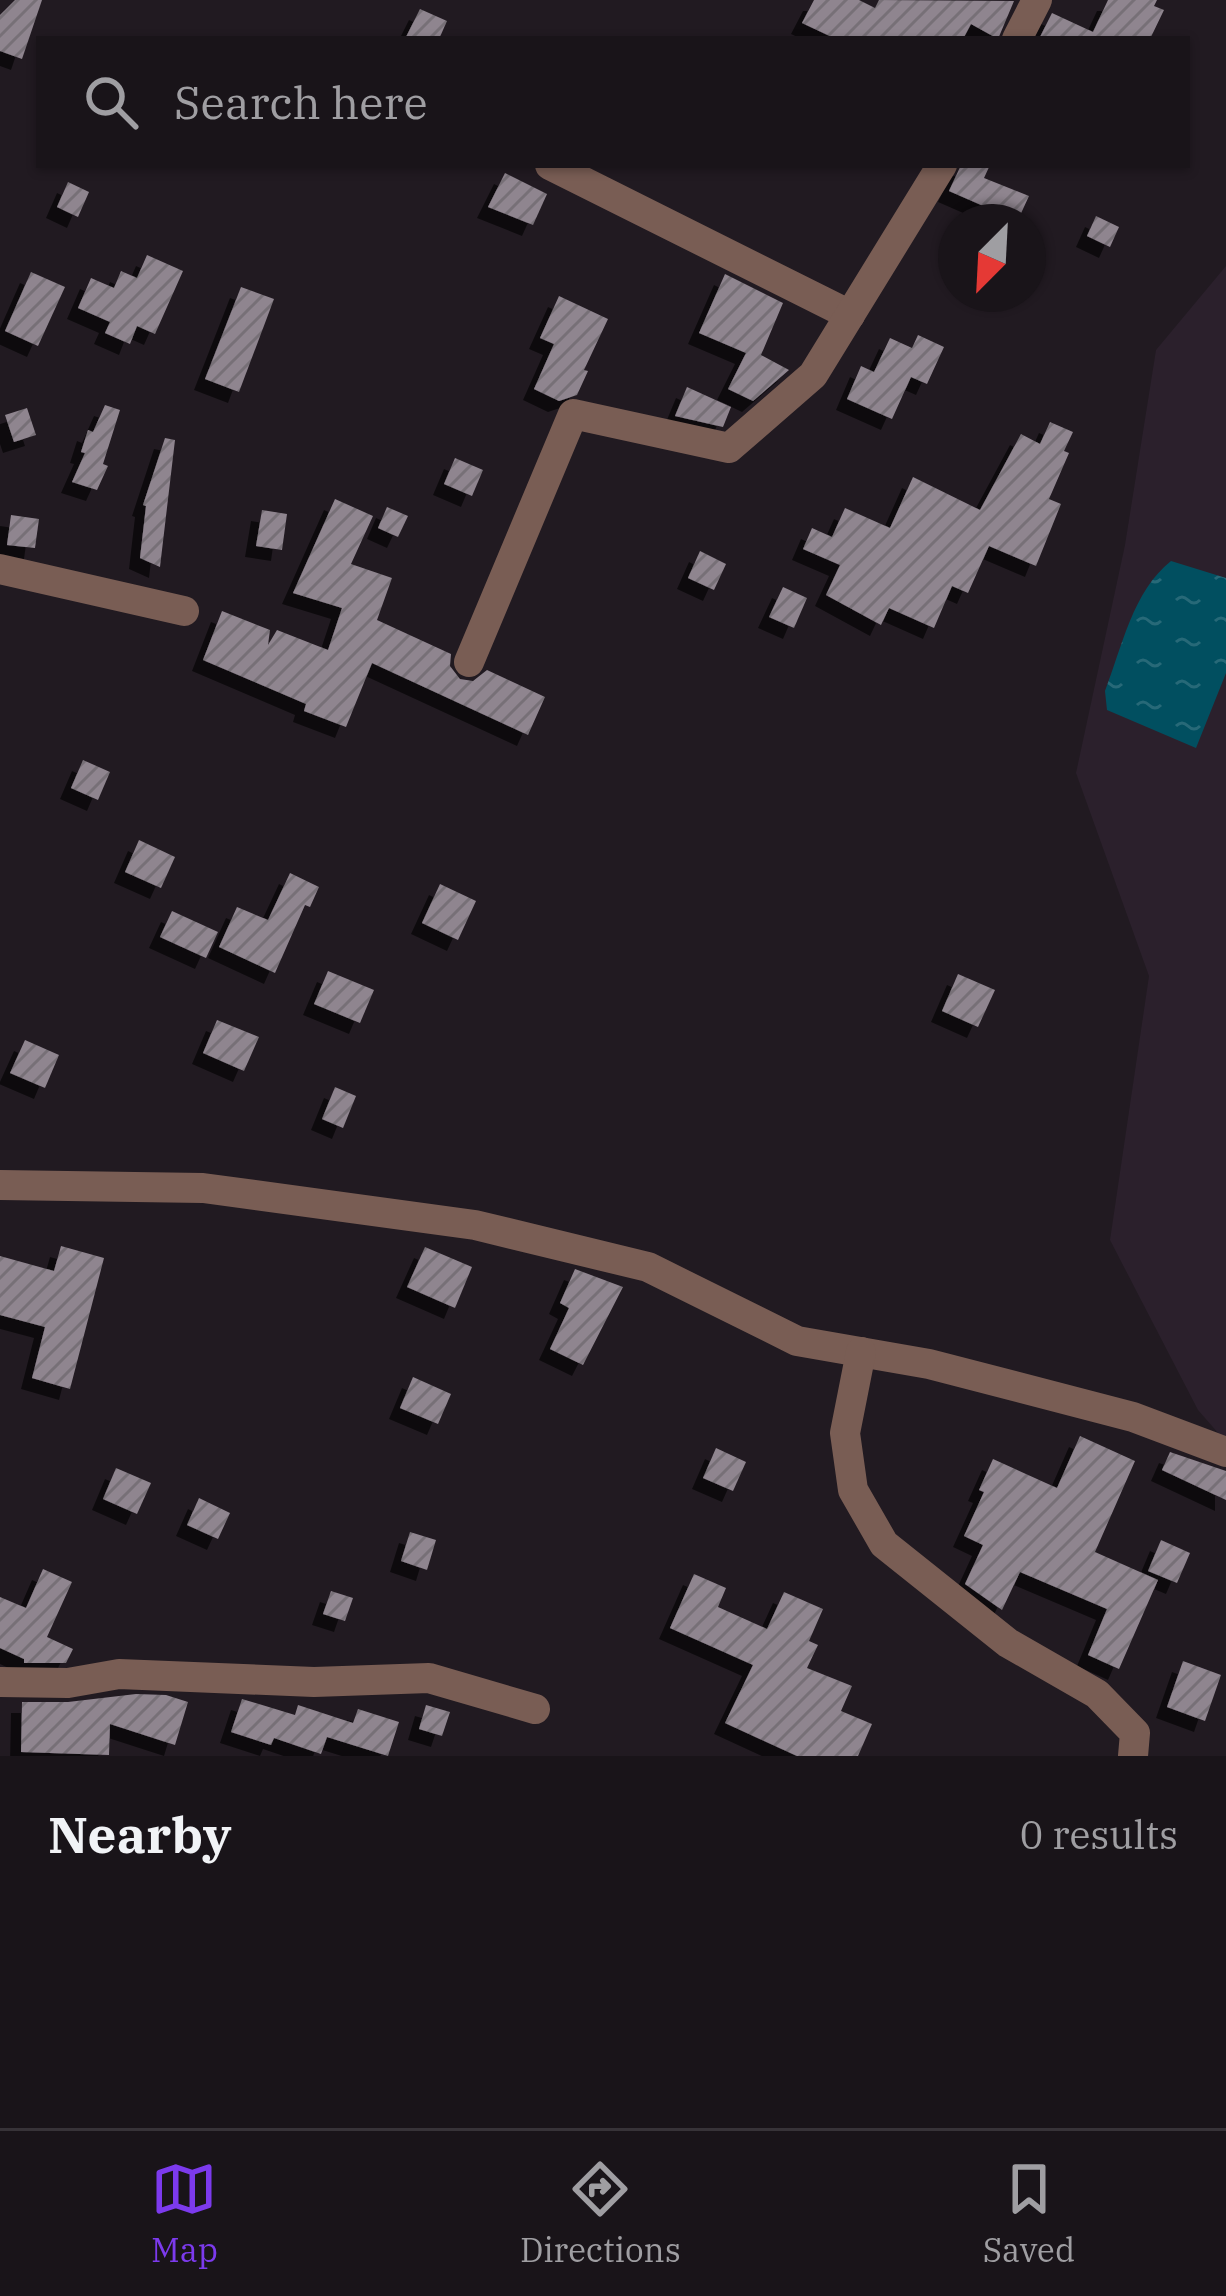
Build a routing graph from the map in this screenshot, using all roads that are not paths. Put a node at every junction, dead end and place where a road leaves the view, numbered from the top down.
1 (1037, 0) edge
2 (1019, 36) edge
3 (556, 168) edge
4 (940, 168) edge
5 (850, 315) junction
6 (0, 569) edge
7 (184, 611) dead end
8 (470, 662) dead end
9 (0, 1185) edge
10 (861, 1352) junction
11 (1226, 1452) edge
12 (0, 1682) edge
13 (536, 1709) dead end
14 (1133, 1756) edge

1 - 2 street
3 - 5 street
4 - 5 street
5 - 8 street
6 - 7 street
9 - 10 street
10 - 11 street
10 - 14 street
12 - 13 street

